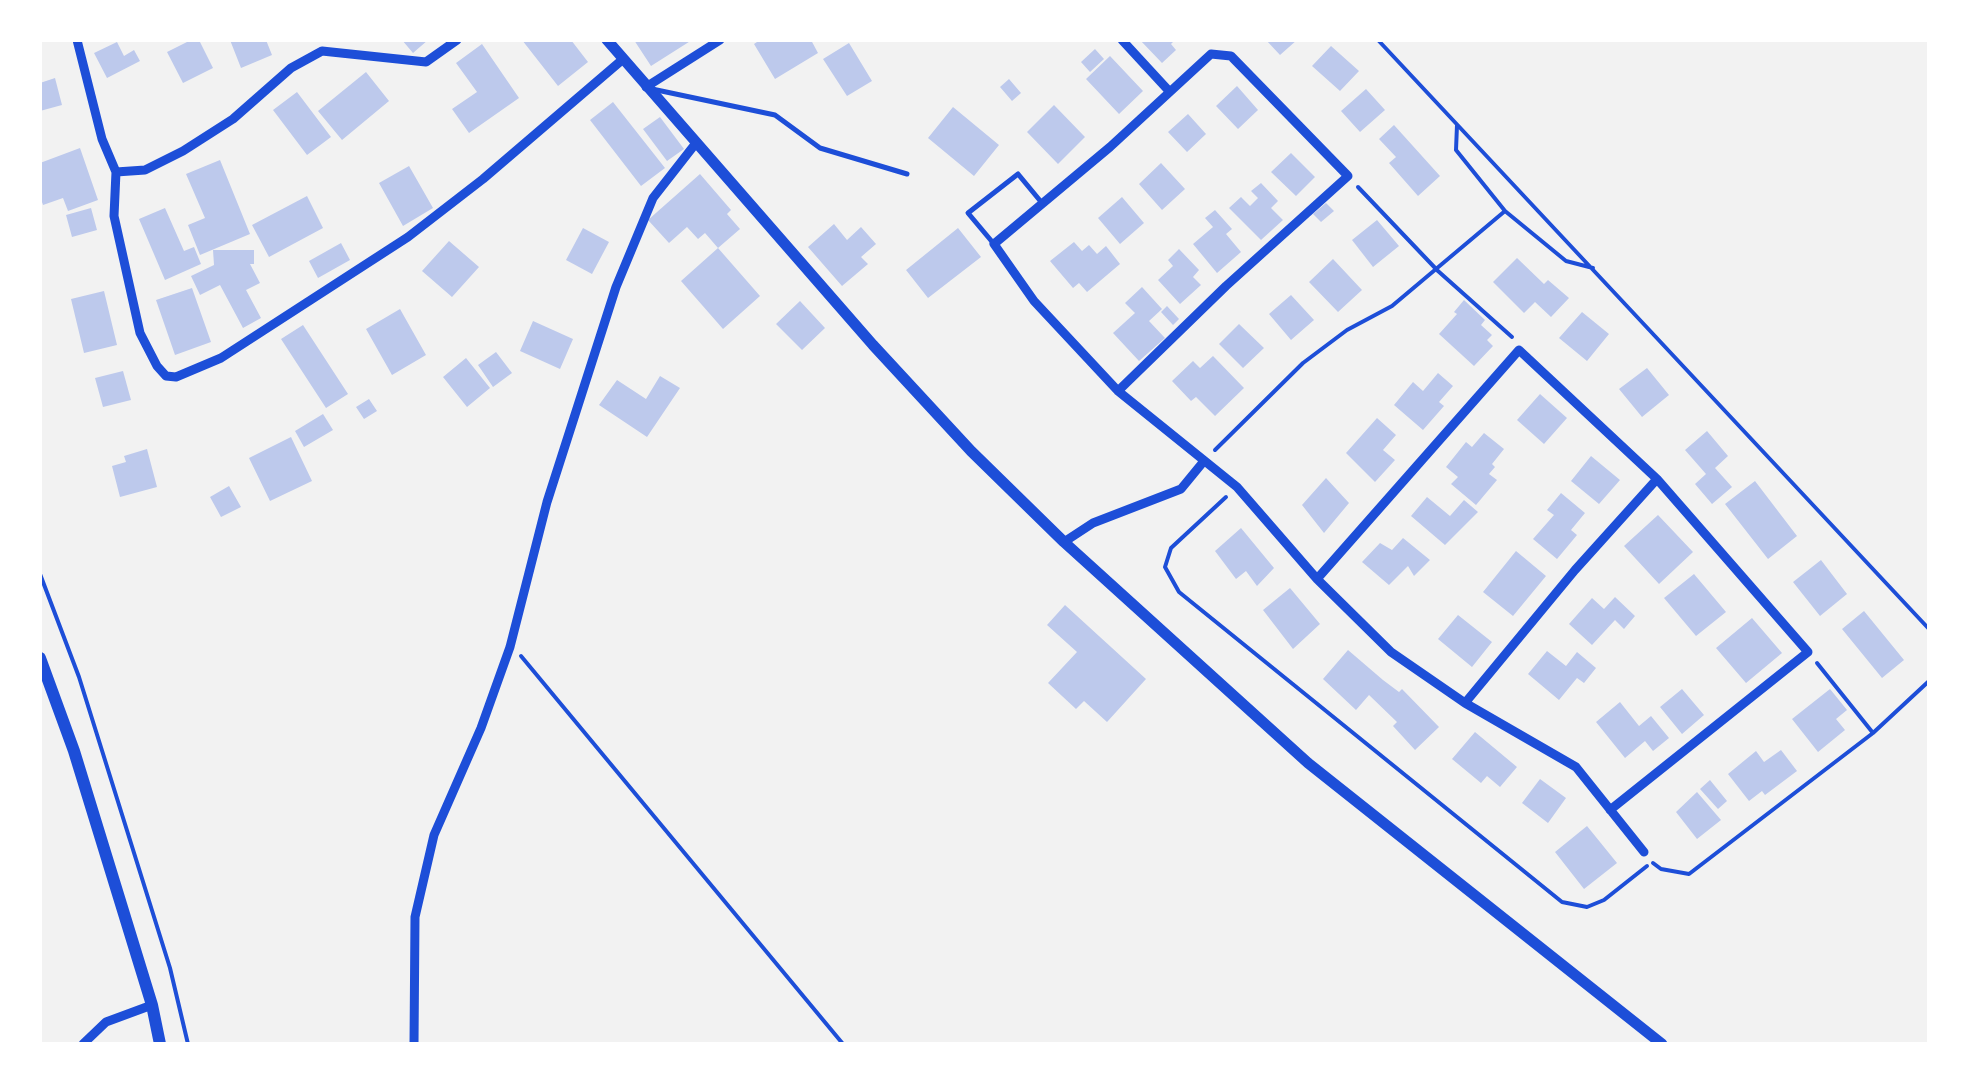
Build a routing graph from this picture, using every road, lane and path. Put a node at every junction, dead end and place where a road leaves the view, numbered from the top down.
1 (77, 40) edge
2 (457, 40) edge
3 (607, 40) edge
4 (720, 40) edge
5 (1122, 40) edge
6 (1378, 40) edge
7 (622, 60) junction
8 (646, 88) junction
9 (1170, 92) junction
10 (1458, 125) junction
11 (696, 143) junction
12 (116, 172) junction
13 (907, 174) dead end
14 (1348, 176) junction
15 (1042, 204) junction
16 (1505, 211) junction
17 (994, 244) junction
18 (1594, 269) junction
19 (1438, 271) junction
20 (1518, 350) junction
21 (1118, 391) junction
22 (1204, 461) junction
23 (1657, 479) junction
24 (1237, 487) junction
25 (1064, 542) junction
26 (40, 574) edge
27 (1316, 579) junction
28 (1929, 630) edge
29 (510, 647) junction
30 (1808, 652) junction
31 (40, 658) edge
32 (1929, 681) edge
33 (1466, 702) junction
34 (1872, 733) junction
35 (1610, 810) junction
36 (1644, 852) joint
37 (1652, 862) junction
38 (152, 1005) junction
39 (84, 1044) edge
40 (160, 1044) edge
41 (188, 1044) edge
42 (414, 1044) edge
43 (843, 1044) edge
44 (1662, 1044) edge

1 - 12 street
2 - 12 street
3 - 7 street
4 - 8 street
5 - 9 street
6 - 10 path
7 - 8 street
7 - 12 street
8 - 11 street
8 - 13 lane
9 - 14 street
9 - 15 street
10 - 16 path
10 - 18 path
11 - 25 street
11 - 29 street
14 - 19 path
14 - 21 street
15 - 17 street
15 - 17 lane
16 - 18 path
16 - 19 path
17 - 21 street
18 - 28 path
19 - 20 path
19 - 22 path
20 - 23 street
20 - 27 street
21 - 22 street
22 - 24 street
22 - 25 street
23 - 30 street
23 - 33 street
24 - 27 street
24 - 37 path
25 - 44 street
26 - 41 path
27 - 33 street
29 - 42 street
29 - 43 path
30 - 34 path
30 - 35 street
31 - 38 main road
32 - 34 path
33 - 35 street
34 - 37 path
35 - 36 street
36 - 37 path
38 - 39 street
38 - 40 main road

